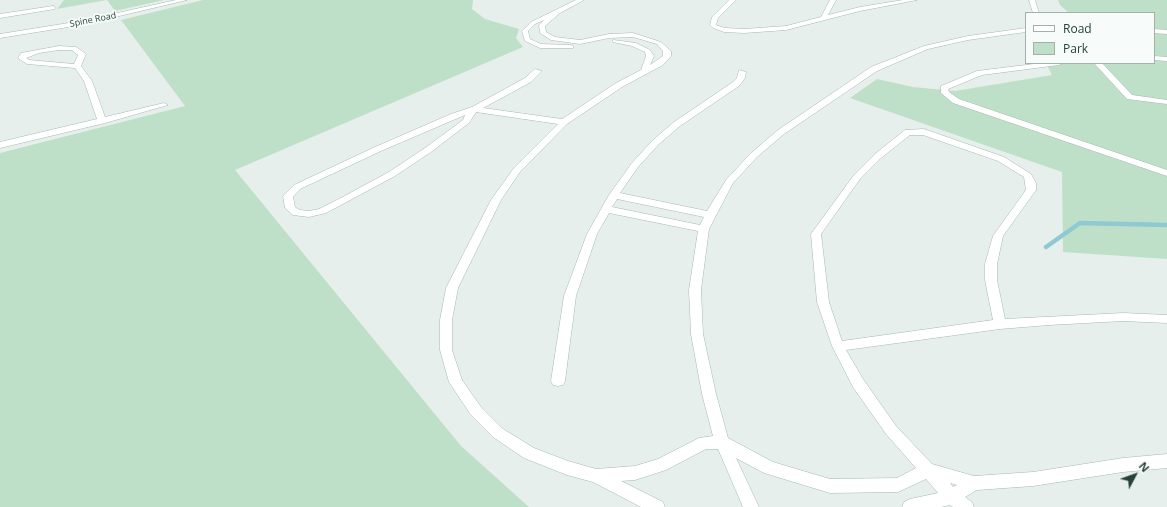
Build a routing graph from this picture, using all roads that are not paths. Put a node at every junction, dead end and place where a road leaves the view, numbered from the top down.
1 (184, 0) edge
2 (581, 0) edge
3 (733, 0) edge
4 (833, 0) edge
5 (914, 0) edge
6 (1032, 0) edge
7 (53, 8) dead end
8 (1036, 12) edge
9 (557, 13) junction
10 (0, 16) edge
11 (822, 19) junction
12 (1025, 30) edge
13 (1155, 32) edge
14 (1167, 32) edge
15 (0, 36) edge
16 (1155, 58) edge
17 (1167, 59) edge
18 (1051, 64) edge
19 (1099, 64) edge
20 (77, 66) junction
21 (645, 70) junction
22 (538, 71) dead end
23 (742, 72) dead end
24 (1167, 102) edge
25 (164, 105) dead end
26 (473, 110) junction
27 (102, 120) junction
28 (564, 122) junction
29 (0, 145) edge
30 (1167, 172) edge
31 (614, 195) junction
32 (607, 209) junction
33 (710, 215) junction
34 (704, 229) junction
35 (1167, 319) edge
36 (1000, 324) junction
37 (838, 346) junction
38 (558, 381) dead end
39 (722, 442) junction
40 (1167, 461) edge
41 (928, 470) junction
42 (596, 476) junction
43 (974, 483) junction
44 (952, 496) junction
45 (657, 507) edge
46 (752, 507) edge
47 (910, 507) edge
48 (966, 507) edge

1 - 15 street, Spine Road
2 - 9 street
3 - 11 street
4 - 11 street
5 - 11 street
6 - 8 street
7 - 10 street
9 - 21 street
9 - 21 street
12 - 33 street
13 - 14 street
16 - 17 street
18 - 30 street
19 - 24 street
20 - 20 street
20 - 27 street
21 - 28 street
22 - 26 street
23 - 31 street
25 - 27 street
26 - 26 street
26 - 28 street
27 - 29 street
28 - 42 street
31 - 32 street
31 - 33 street
32 - 34 street
32 - 38 street
33 - 34 street
34 - 39 street
35 - 36 street
36 - 37 street
36 - 37 street
37 - 41 street
39 - 41 street
39 - 42 street
39 - 46 street
40 - 43 street
41 - 43 street
41 - 44 street
42 - 45 street
43 - 44 street
44 - 47 street
44 - 48 street

